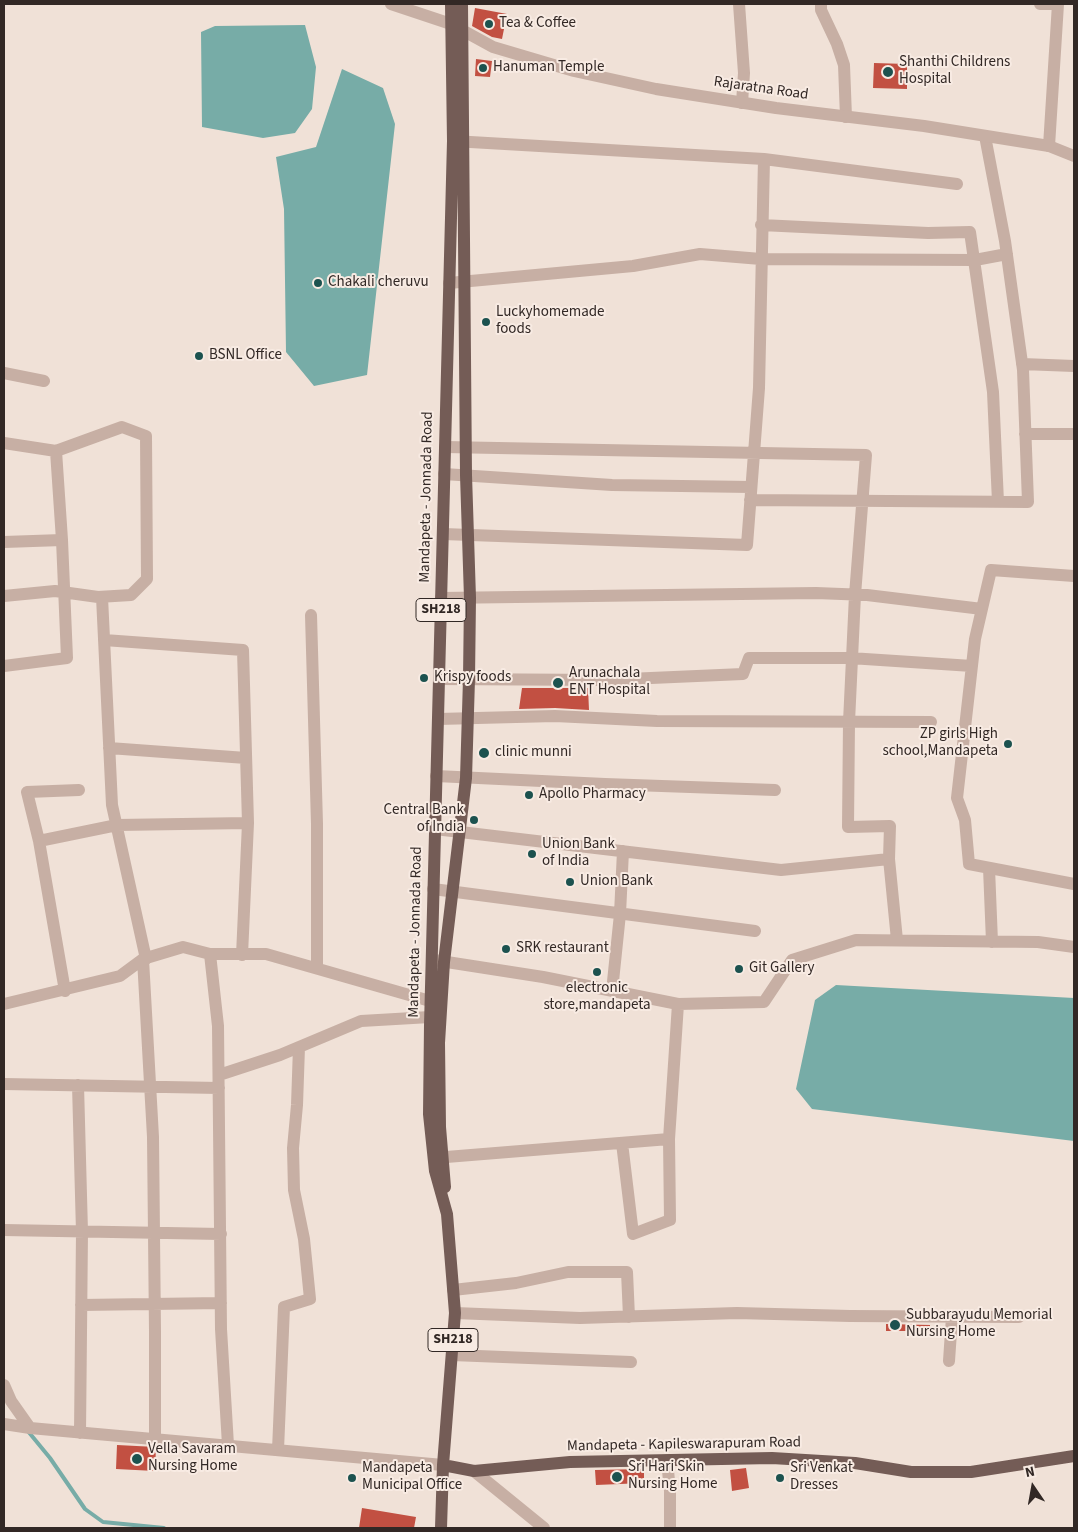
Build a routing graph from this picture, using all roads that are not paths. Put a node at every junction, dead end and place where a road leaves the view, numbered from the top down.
1 (391, 4) edge
2 (451, 4) edge
3 (462, 4) edge
4 (739, 4) edge
5 (820, 4) edge
6 (1040, 4) edge
7 (1058, 4) edge
8 (456, 27) junction
9 (742, 103) junction
10 (846, 117) junction
11 (985, 136) junction
12 (458, 142) junction
13 (1049, 146) junction
14 (1074, 156) edge
15 (764, 159) junction
16 (957, 184) dead end
17 (761, 225) junction
18 (1007, 254) junction
19 (761, 260) junction
20 (975, 260) junction
21 (464, 282) junction
22 (449, 283) junction
23 (1022, 364) junction
24 (1074, 366) edge
25 (4, 374) edge
26 (44, 381) dead end
27 (1025, 434) junction
28 (1074, 434) edge
29 (4, 443) edge
30 (445, 447) junction
31 (466, 447) junction
32 (56, 451) junction
33 (754, 454) junction
34 (444, 474) junction
35 (466, 475) junction
36 (751, 494) junction
37 (863, 502) junction
38 (998, 502) junction
39 (442, 534) junction
40 (468, 535) junction
41 (62, 540) junction
42 (4, 542) edge
43 (1074, 576) edge
44 (63, 592) junction
45 (855, 595) junction
46 (4, 596) edge
47 (102, 597) junction
48 (441, 598) junction
49 (470, 598) junction
50 (982, 609) junction
51 (312, 615) dead end
52 (104, 640) junction
53 (852, 658) junction
54 (4, 666) edge
55 (972, 666) junction
56 (439, 679) junction
57 (469, 679) junction
58 (467, 718) junction
59 (438, 719) junction
60 (849, 722) junction
61 (931, 722) dead end
62 (109, 748) junction
63 (246, 758) junction
64 (436, 776) junction
65 (466, 778) junction
66 (79, 790) dead end
67 (775, 790) dead end
68 (248, 822) junction
69 (117, 825) junction
70 (435, 829) junction
71 (459, 832) junction
72 (39, 841) junction
73 (623, 851) junction
74 (890, 859) junction
75 (989, 868) junction
76 (1074, 884) edge
77 (433, 889) junction
78 (453, 892) junction
79 (620, 914) junction
80 (755, 931) dead end
81 (897, 940) junction
82 (992, 942) junction
83 (1074, 947) edge
84 (210, 954) junction
85 (242, 955) junction
86 (145, 959) junction
87 (438, 961) junction
88 (317, 968) junction
89 (65, 991) junction
90 (612, 991) junction
91 (430, 1001) junction
92 (4, 1004) edge
93 (678, 1004) junction
94 (430, 1017) junction
95 (299, 1047) junction
96 (219, 1081) junction
97 (4, 1084) edge
98 (78, 1085) junction
99 (150, 1086) junction
100 (670, 1139) junction
101 (622, 1142) junction
102 (438, 1158) junction
103 (4, 1230) edge
104 (82, 1232) junction
105 (154, 1234) junction
106 (221, 1234) junction
107 (454, 1290) junction
108 (221, 1303) junction
109 (82, 1305) junction
110 (155, 1305) junction
111 (455, 1313) junction
112 (629, 1317) junction
113 (952, 1317) junction
114 (1020, 1318) dead end
115 (452, 1354) junction
116 (950, 1361) dead end
117 (631, 1362) dead end
118 (4, 1385) edge
119 (8, 1425) edge
120 (29, 1428) junction
121 (80, 1432) junction
122 (155, 1439) junction
123 (228, 1445) junction
124 (278, 1450) junction
125 (1074, 1456) edge
126 (667, 1460) junction
127 (444, 1465) junction
128 (474, 1471) junction
129 (441, 1528) edge
130 (544, 1528) edge
131 (670, 1528) edge

1 - 8 street, Rajaratna Road
2 - 8 main road, Mandapeta - Jonnada Road / SH218
3 - 8 main road, SH218
4 - 9 street
5 - 10 street
6 - 7 street
7 - 13 street
8 - 9 street, Rajaratna Road
8 - 12 main road, Mandapeta - Jonnada Road / SH218
9 - 10 street, Rajaratna Road
10 - 11 street, Rajaratna Road
11 - 13 street, Rajaratna Road
11 - 18 street
12 - 15 street
12 - 21 main road, SH218
12 - 22 main road, Mandapeta - Jonnada Road / SH218
13 - 14 street, Rajaratna Road
15 - 16 street
15 - 17 street
17 - 19 street
17 - 20 street
18 - 20 street
18 - 23 street
19 - 20 street
19 - 21 street
19 - 33 street
20 - 38 street
21 - 22 street
21 - 31 main road, SH218
22 - 30 main road, Mandapeta - Jonnada Road / SH218
23 - 24 street
23 - 27 street
25 - 26 street
27 - 28 street
27 - 38 street
29 - 32 street
30 - 31 street
30 - 34 main road, Mandapeta - Jonnada Road / SH218
31 - 33 street
31 - 35 main road, SH218
32 - 41 street
32 - 47 street
33 - 36 street
33 - 37 street
34 - 35 street
34 - 39 main road, Mandapeta - Jonnada Road / SH218
35 - 36 street
35 - 40 main road, SH218
36 - 37 street
36 - 40 street
37 - 38 street
37 - 45 street
39 - 40 street
39 - 48 main road, Mandapeta - Jonnada Road / SH218
40 - 49 main road, SH218
41 - 42 street
41 - 44 street
43 - 50 street
44 - 46 street
44 - 47 street
44 - 54 street
45 - 49 street
45 - 50 street
45 - 53 street
47 - 52 street
48 - 49 street
48 - 56 main road, Mandapeta - Jonnada Road / SH218
49 - 57 main road, SH218
50 - 55 street
51 - 88 street
52 - 62 street
52 - 63 street
53 - 55 street
53 - 57 street
53 - 60 street
55 - 75 street
56 - 57 street
56 - 59 main road, Mandapeta - Jonnada Road / SH218
57 - 58 main road, SH218
58 - 59 street
58 - 60 street
58 - 65 main road, SH218
59 - 64 main road, Mandapeta - Jonnada Road / SH218
60 - 61 street
60 - 74 street
62 - 63 street
62 - 69 street
63 - 68 street
64 - 65 street
64 - 70 main road, Mandapeta - Jonnada Road / SH218
65 - 67 street
65 - 71 main road, SH218
66 - 72 street
68 - 69 street
68 - 85 street
69 - 72 street
69 - 86 street
70 - 71 street
70 - 77 main road, Mandapeta - Jonnada Road / SH218
71 - 73 street
71 - 78 main road, SH218
72 - 89 street
73 - 74 street
73 - 79 street
74 - 81 street
75 - 76 street
75 - 82 street
77 - 78 street
77 - 87 main road, Mandapeta - Jonnada Road / SH218
78 - 79 street
78 - 87 main road, SH218
79 - 80 street
79 - 90 street
81 - 82 street
81 - 93 street
82 - 83 street
84 - 85 street
84 - 86 street
84 - 96 street
85 - 88 street
86 - 89 street
86 - 99 street
87 - 90 street
87 - 91 main road, Mandapeta - Jonnada Road / SH218
87 - 102 main road, SH218
88 - 91 street
89 - 92 street
90 - 93 street
91 - 94 main road, Mandapeta - Jonnada Road / SH218
93 - 100 street
94 - 95 street
94 - 102 main road, Mandapeta - Jonnada Road / SH218
95 - 96 street
95 - 124 street
96 - 99 street
96 - 106 street
97 - 98 street
98 - 99 street
98 - 104 street
99 - 105 street
100 - 101 street
100 - 101 street
101 - 102 street
102 - 107 main road, Mandapeta - Jonnada Road / SH218
103 - 104 street
104 - 105 street
104 - 109 street
105 - 106 street
105 - 110 street
106 - 108 street
107 - 111 main road, Mandapeta - Jonnada Road / SH218
107 - 112 street
108 - 110 street
108 - 123 street
109 - 110 street
109 - 121 street
110 - 122 street
111 - 112 street
111 - 115 main road, Mandapeta - Jonnada Road / SH218
112 - 113 street
113 - 114 street
113 - 116 street
115 - 117 street
115 - 127 main road, Mandapeta - Jonnada Road / SH218
118 - 120 street
119 - 120 street
120 - 121 street
121 - 122 street
122 - 123 street
123 - 124 street
124 - 127 street
125 - 126 main road, Mandapeta - Kapileswarapuram Road
126 - 128 main road, Mandapeta - Kapileswarapuram Road
126 - 131 street
127 - 128 main road, Mandapeta - Kapileswarapuram Road
127 - 129 main road, Mandapeta - Jonnada Road / SH218
128 - 130 street

